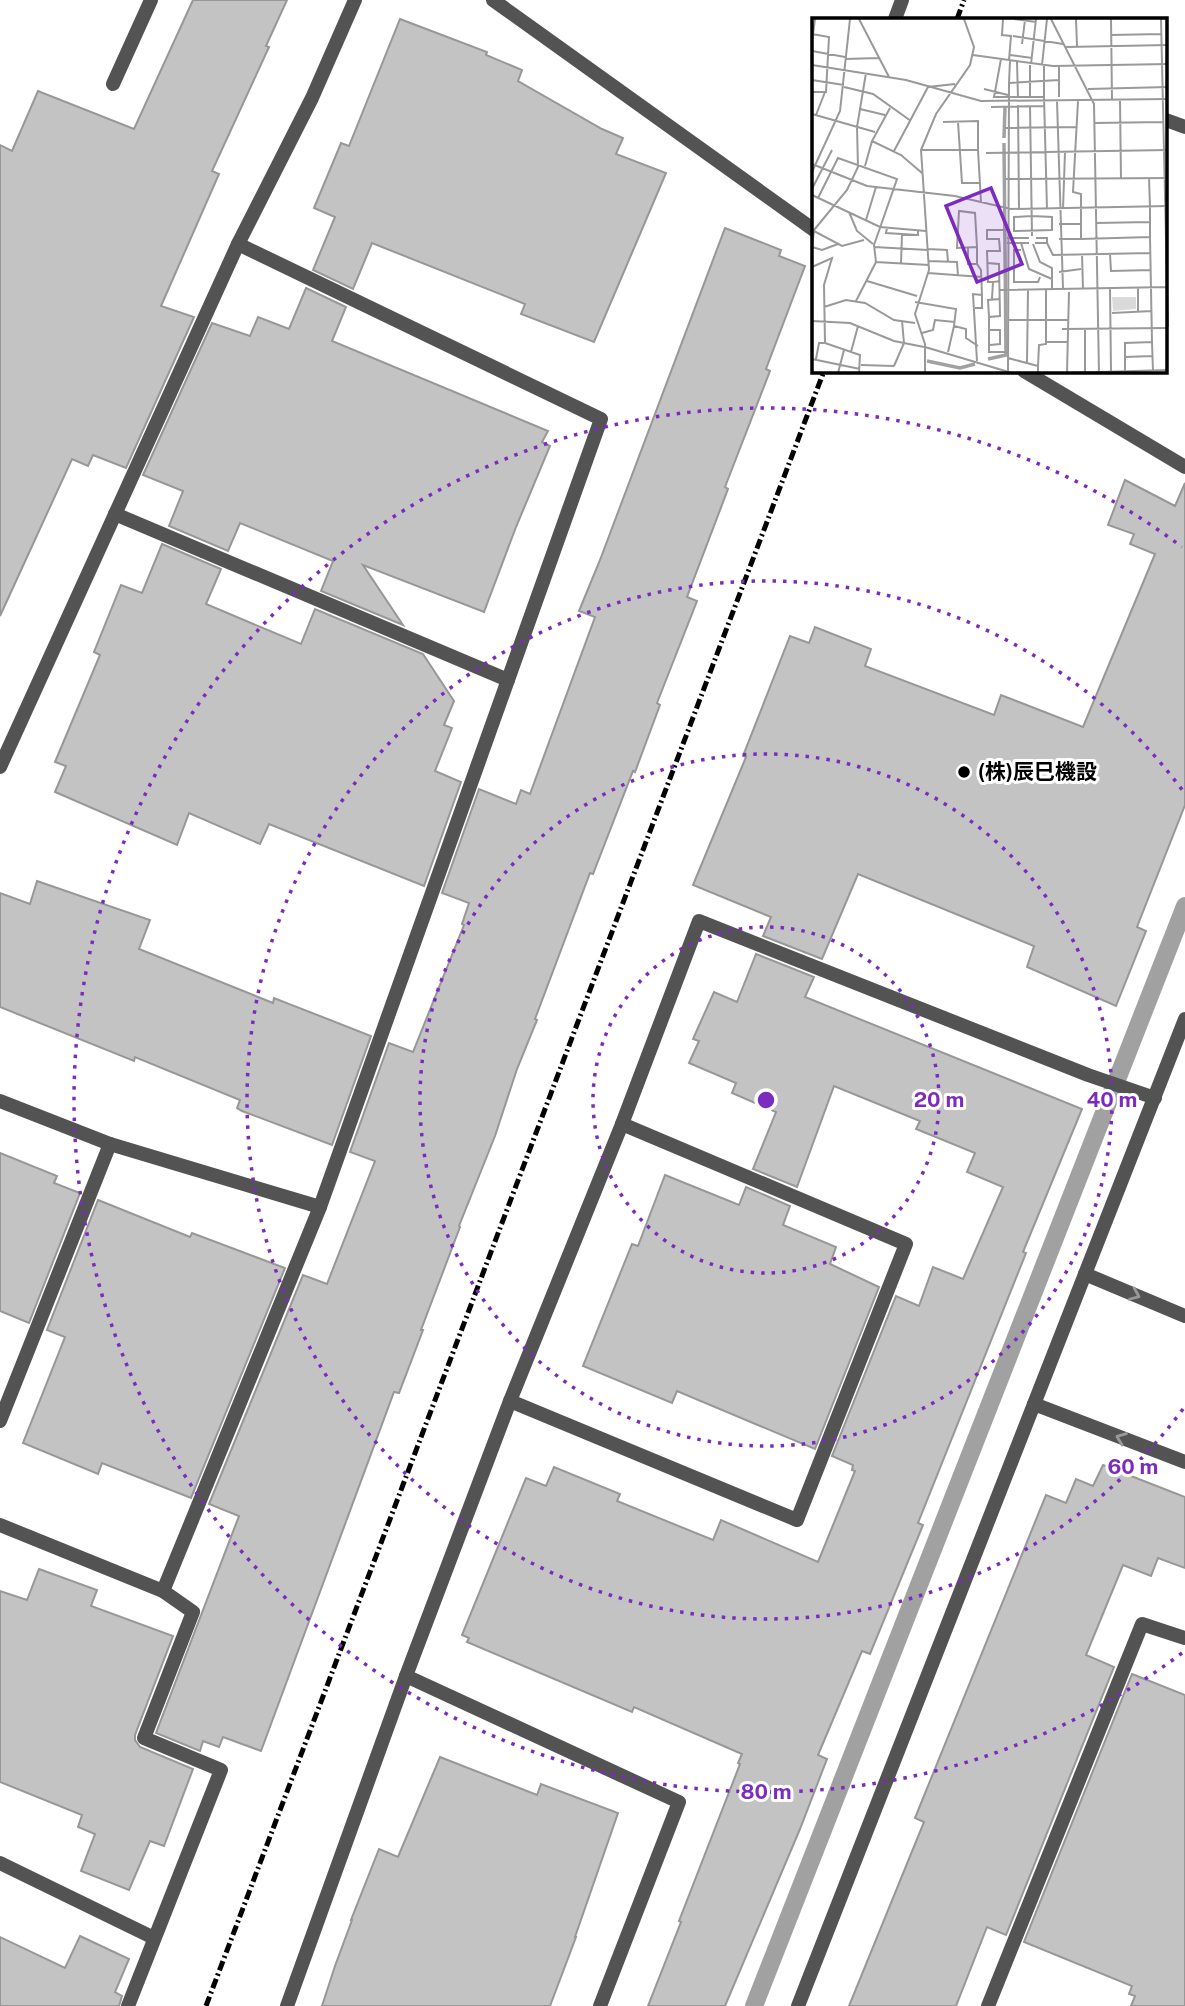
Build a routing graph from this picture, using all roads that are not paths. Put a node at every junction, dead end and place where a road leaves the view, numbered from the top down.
1 (151, 0) edge
2 (355, 0) edge
3 (494, 0) edge
4 (902, 0) edge
5 (895, 18) edge
6 (113, 84) dead end
7 (1168, 121) edge
8 (1185, 127) edge
9 (812, 229) edge
10 (238, 244) junction
11 (1027, 373) edge
12 (1185, 467) edge
13 (115, 514) junction
14 (508, 680) junction
15 (0, 767) edge
16 (1185, 1019) edge
17 (1148, 1096) junction
18 (0, 1101) edge
19 (622, 1124) junction
20 (110, 1144) junction
21 (320, 1207) junction
22 (1085, 1274) junction
23 (1185, 1316) edge
24 (510, 1401) junction
25 (1034, 1405) junction
26 (0, 1421) edge
27 (1185, 1462) edge
28 (0, 1525) edge
29 (163, 1591) junction
30 (1185, 1638) edge
31 (406, 1676) junction
32 (0, 1863) edge
33 (154, 1938) junction
34 (128, 2006) edge
35 (287, 2006) edge
36 (600, 2006) edge
37 (798, 2006) edge
38 (988, 2006) edge

1 - 6 street
2 - 10 street
3 - 9 street
4 - 5 street
7 - 8 street
10 - 13 street
10 - 14 street
11 - 12 street
13 - 14 street
13 - 15 street
14 - 21 street
16 - 17 street
17 - 19 street
17 - 22 street
18 - 20 street
19 - 24 street
19 - 24 street
20 - 21 street
20 - 26 street
21 - 29 street
22 -> 23 street
22 - 25 street
24 - 31 street
27 -> 25 street
25 - 37 street
28 - 29 street
29 - 33 street
30 - 38 street
31 - 35 street
31 - 36 street
32 - 33 street
33 - 34 street

